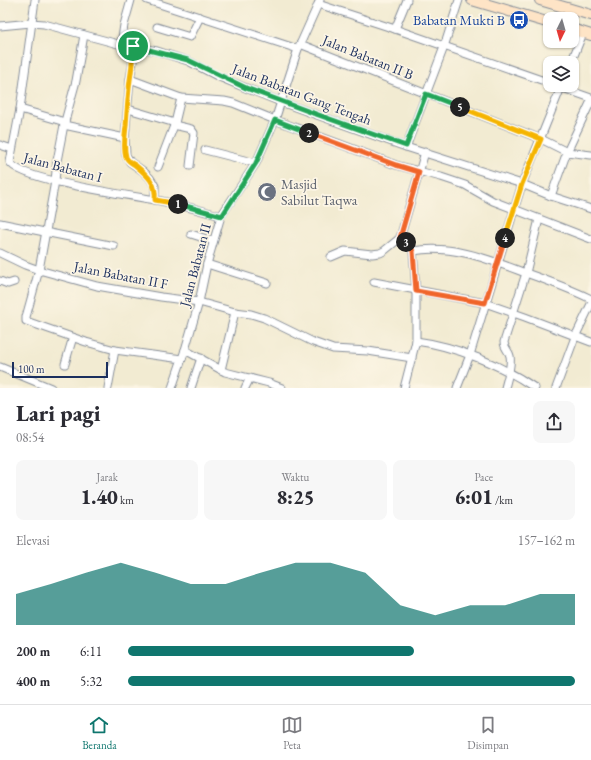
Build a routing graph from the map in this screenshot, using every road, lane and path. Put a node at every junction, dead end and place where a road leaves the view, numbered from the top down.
1 (35, 0) edge
2 (131, 0) edge
3 (147, 0) edge
4 (406, 0) edge
5 (459, 0) edge
6 (475, 0) edge
7 (540, 0) edge
8 (319, 2) edge
9 (487, 2) edge
10 (591, 15) edge
11 (200, 17) junction
12 (543, 21) edge
13 (31, 23) junction
14 (0, 26) edge
15 (157, 26) dead end
16 (395, 29) junction
17 (587, 34) edge
18 (84, 35) junction
19 (121, 44) junction
20 (134, 46) junction
21 (299, 46) junction
22 (444, 47) junction
23 (575, 56) edge
24 (133, 81) junction
25 (543, 82) edge
26 (557, 92) edge
27 (574, 92) edge
28 (426, 94) junction
29 (182, 98) junction
30 (591, 99) edge
31 (281, 102) junction
32 (20, 109) junction
33 (130, 110) junction
34 (275, 120) junction
35 (65, 123) junction
36 (175, 124) junction
37 (125, 138) junction
38 (541, 139) junction
39 (0, 145) edge
40 (406, 146) junction
41 (12, 149) junction
42 (205, 150) dead end
43 (425, 152) junction
44 (567, 152) junction
45 (591, 155) edge
46 (256, 163) junction
47 (190, 166) dead end
48 (158, 167) dead end
49 (419, 172) junction
50 (55, 181) junction
51 (522, 184) junction
52 (551, 196) junction
53 (158, 200) junction
54 (591, 208) edge
55 (514, 209) junction
56 (222, 216) junction
57 (539, 219) junction
58 (0, 223) edge
59 (46, 232) junction
60 (191, 234) dead end
61 (400, 238) junction
62 (591, 239) edge
63 (213, 242) junction
64 (114, 246) dead end
65 (413, 251) junction
66 (0, 253) edge
67 (331, 257) dead end
68 (498, 263) junction
69 (206, 264) junction
70 (39, 270) junction
71 (526, 273) junction
72 (0, 281) edge
73 (14, 282) dead end
74 (374, 282) dead end
75 (268, 283) dead end
76 (416, 291) junction
77 (591, 299) edge
78 (199, 302) junction
79 (485, 303) junction
80 (591, 304) edge
81 (235, 312) junction
82 (514, 313) junction
83 (576, 337) junction
84 (73, 338) junction
85 (416, 340) junction
86 (591, 342) edge
87 (117, 350) junction
88 (185, 350) junction
89 (470, 355) junction
90 (202, 358) junction
91 (412, 358) junction
92 (182, 359) junction
93 (65, 364) dead end
94 (0, 367) edge
95 (221, 370) junction
96 (509, 372) junction
97 (250, 378) junction
98 (51, 388) edge
99 (108, 388) edge
100 (172, 388) edge
101 (192, 388) edge
102 (245, 388) edge
103 (282, 388) edge
104 (404, 388) edge
105 (457, 388) edge
106 (505, 388) edge
107 (535, 388) edge
108 (556, 388) edge

1 - 13 street, Jalan Babatan I
2 - 19 street
3 - 11 street, Jalan Babatan II B
4 - 16 street
5 - 22 street
6 - 9 main road
7 - 10 main road
8 - 16 street
8 - 21 street, Jalan Babatan II
9 - 12 main road
11 - 15 street
11 - 21 street, Jalan Babatan II B
13 - 14 street, Jalan Babatan Gang Tengah
13 - 18 street, Jalan Babatan Gang Tengah
13 - 32 street, Jalan Babatan I
16 - 22 street
17 - 23 street
18 - 19 street, Jalan Babatan Gang Tengah
18 - 35 street
19 - 20 street, Jalan Babatan Gang Tengah
20 - 24 street
20 - 31 street, Jalan Babatan Gang Tengah
21 - 28 street, Jalan Babatan II B
21 - 31 street, Jalan Babatan II
22 - 25 street
22 - 28 street
24 - 29 street
24 - 33 street
26 - 38 street
27 - 30 street
28 - 38 street, Jalan Babatan II B
28 - 40 street
29 - 34 street
29 - 36 street
30 - 44 street
31 - 34 street, Jalan Babatan II
31 - 40 street, Jalan Babatan Gang Tengah
32 - 35 street
32 - 41 street, Jalan Babatan I
33 - 36 street
33 - 37 street
34 - 46 street, Jalan Babatan II
34 - 49 street
35 - 37 street
35 - 50 street
36 - 47 street
36 - 48 street
37 - 53 street
38 - 44 street, Jalan Babatan II B
38 - 51 street
39 - 41 street
40 - 43 street, Jalan Babatan Gang Tengah
41 - 50 street, Jalan Babatan I
42 - 46 street
43 - 49 street
43 - 51 street, Jalan Babatan Gang Tengah
44 - 45 street, Jalan Babatan II B
44 - 52 street
46 - 56 street, Jalan Babatan II
49 - 55 street
49 - 61 street
50 - 53 street, Jalan Babatan I
50 - 59 street
51 - 52 street, Jalan Babatan Gang Tengah
51 - 55 street
52 - 54 street, Jalan Babatan Gang Tengah
53 - 56 street, Jalan Babatan I
55 - 57 street
55 - 68 street
56 - 63 street, Jalan Babatan II
57 - 62 street
57 - 71 street
58 - 59 street
59 - 64 street
59 - 70 street
60 - 63 street
61 - 65 street
61 - 67 street
63 - 69 street, Jalan Babatan II
65 - 68 street
65 - 76 street
66 - 70 street, Jalan Babatan II F
68 - 71 street
68 - 79 street
69 - 75 street
69 - 78 street, Jalan Babatan II
70 - 78 street, Jalan Babatan II F
70 - 84 street
71 - 77 street
71 - 82 street
72 - 73 street
74 - 76 street
76 - 79 street
76 - 85 street
78 - 81 street, Jalan Babatan II F
78 - 88 street, Jalan Babatan II
79 - 82 street
79 - 89 street
80 - 83 street
81 - 91 street, Jalan Babatan II F
81 - 95 street
82 - 83 street
82 - 96 street
83 - 86 street
83 - 108 street
84 - 87 street
84 - 93 street
85 - 89 street
85 - 91 street
87 - 92 street
87 - 99 street
88 - 90 street
88 - 92 street, Jalan Babatan II
89 - 96 street
89 - 105 street
90 - 95 street
90 - 101 street
91 - 104 street
92 - 100 street, Jalan Babatan II
94 - 98 street
95 - 97 street
96 - 106 street
96 - 107 street
97 - 102 street
97 - 103 street

